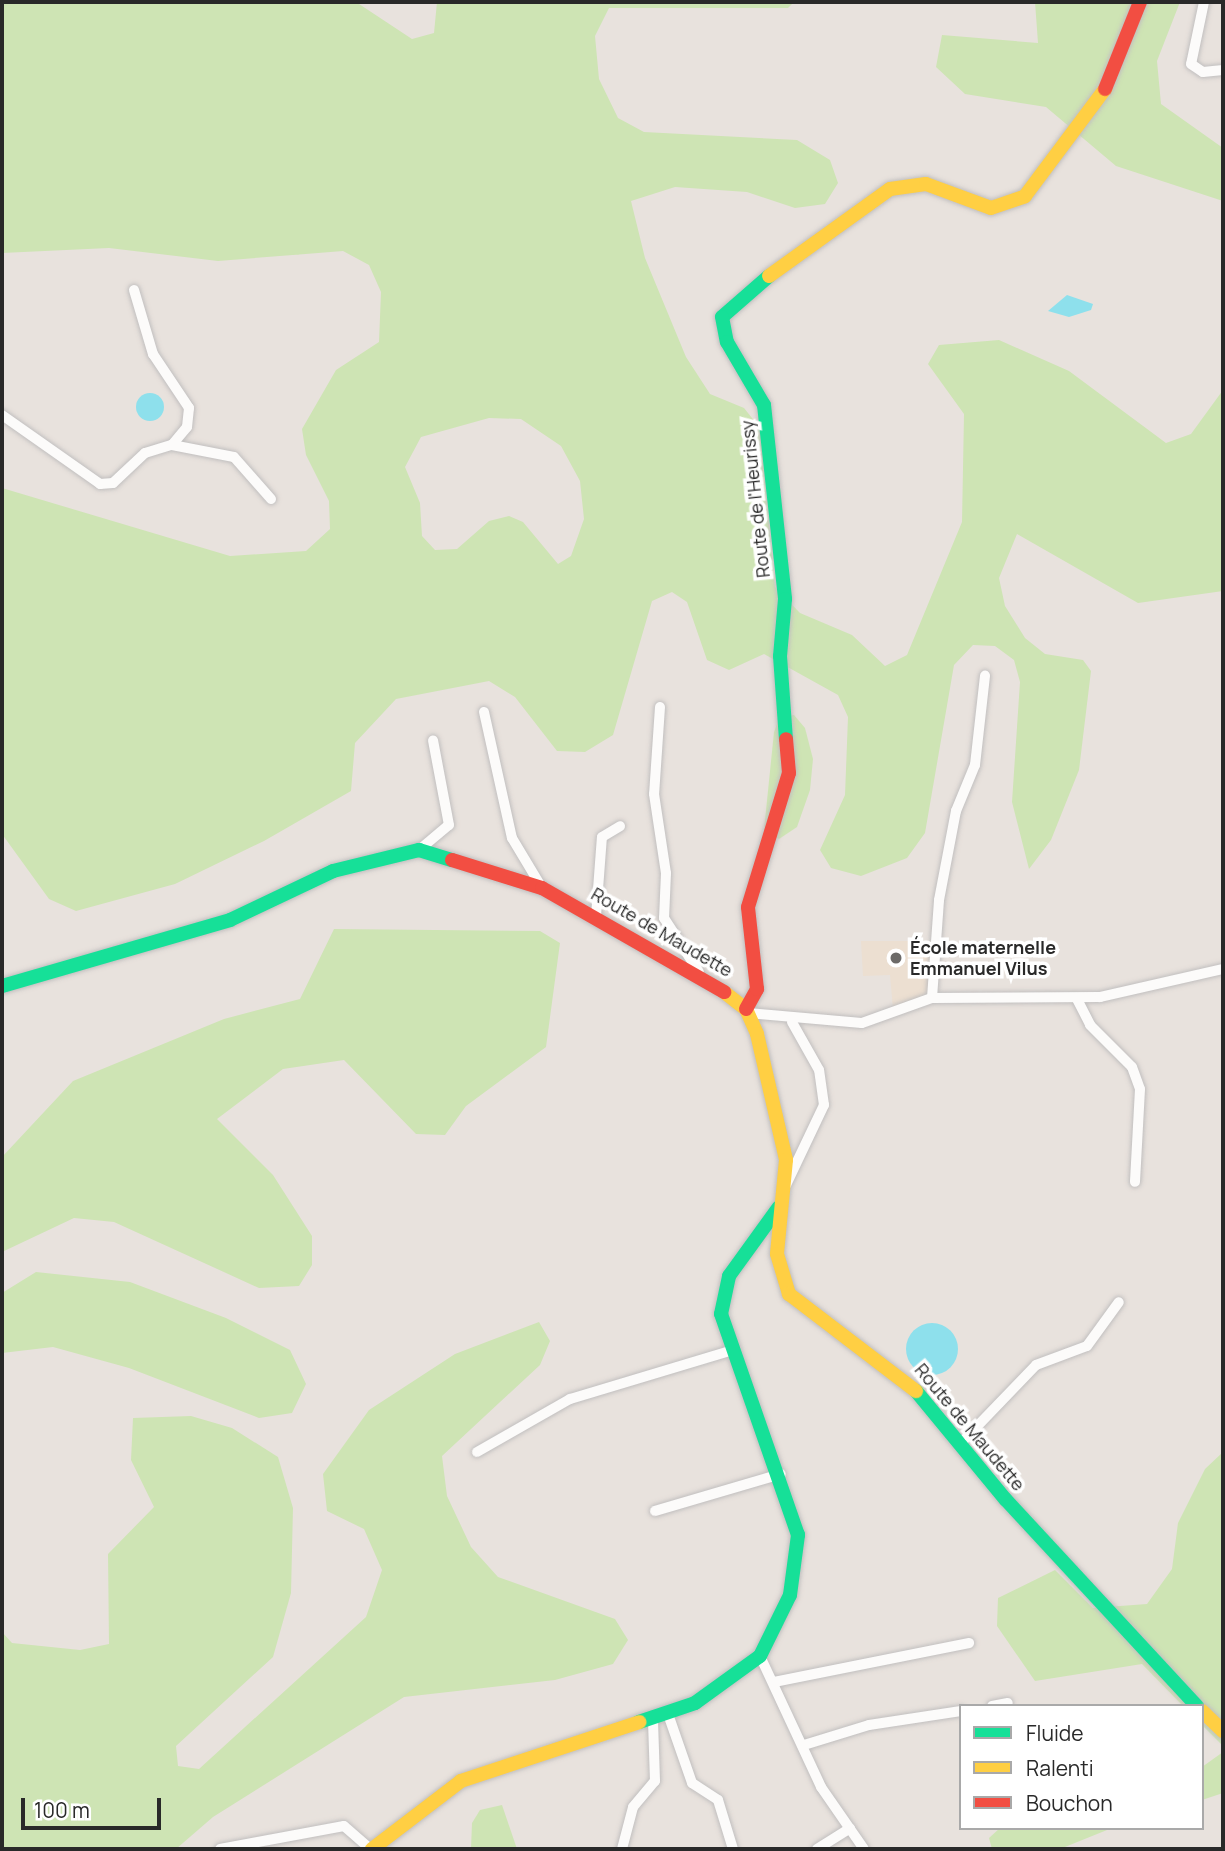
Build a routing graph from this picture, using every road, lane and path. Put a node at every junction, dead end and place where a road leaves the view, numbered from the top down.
1 (1140, 2) edge
2 (1204, 2) edge
3 (1223, 70) edge
4 (134, 290) dead end
5 (2, 415) edge
6 (172, 445) junction
7 (271, 499) dead end
8 (985, 676) dead end
9 (660, 708) dead end
10 (484, 712) dead end
11 (433, 740) dead end
12 (620, 826) dead end
13 (419, 850) junction
14 (542, 888) junction
15 (596, 916) junction
16 (1223, 969) edge
17 (703, 977) junction
18 (2, 986) edge
19 (932, 998) junction
20 (1077, 999) junction
21 (747, 1011) junction
22 (793, 1022) junction
23 (1135, 1182) dead end
24 (785, 1187) junction
25 (779, 1208) junction
26 (1119, 1302) dead end
27 (730, 1351) junction
28 (962, 1443) junction
29 (477, 1452) dead end
30 (780, 1474) junction
31 (655, 1511) dead end
32 (969, 1643) dead end
33 (760, 1656) junction
34 (774, 1682) junction
35 (1008, 1703) dead end
36 (1003, 1704) edge
37 (1195, 1704) edge
38 (959, 1711) edge
39 (1204, 1713) edge
40 (668, 1714) junction
41 (653, 1720) junction
42 (1223, 1731) edge
43 (804, 1745) junction
44 (850, 1828) junction
45 (220, 1849) edge
46 (371, 1849) edge
47 (622, 1849) edge
48 (733, 1849) edge
49 (817, 1849) edge
50 (864, 1849) edge

1 - 21 street, Route de l'Heurissy
2 - 3 street
4 - 6 street
5 - 6 street
6 - 7 street
8 - 19 street
9 - 17 street
10 - 14 street
11 - 13 street
12 - 15 street
13 - 14 street, Route de Maudette
13 - 18 street
14 - 15 street, Route de Maudette
15 - 17 street, Route de Maudette
16 - 20 street
17 - 21 street, Route de Maudette
19 - 20 street
19 - 22 street
20 - 23 street
21 - 22 street
21 - 24 street, Route de Maudette
22 - 24 street
24 - 25 street, Route de Maudette
25 - 27 street
25 - 28 street, Route de Maudette
26 - 28 street
27 - 29 street
27 - 30 street
28 - 37 street, Route de Maudette
30 - 31 street
30 - 33 street
32 - 34 street
33 - 34 street
33 - 40 street
34 - 43 street
35 - 36 street
38 - 43 street
39 - 42 street
40 - 41 street
40 - 48 street
41 - 46 street
41 - 47 street
43 - 44 street
44 - 49 street
44 - 50 street
45 - 46 street

